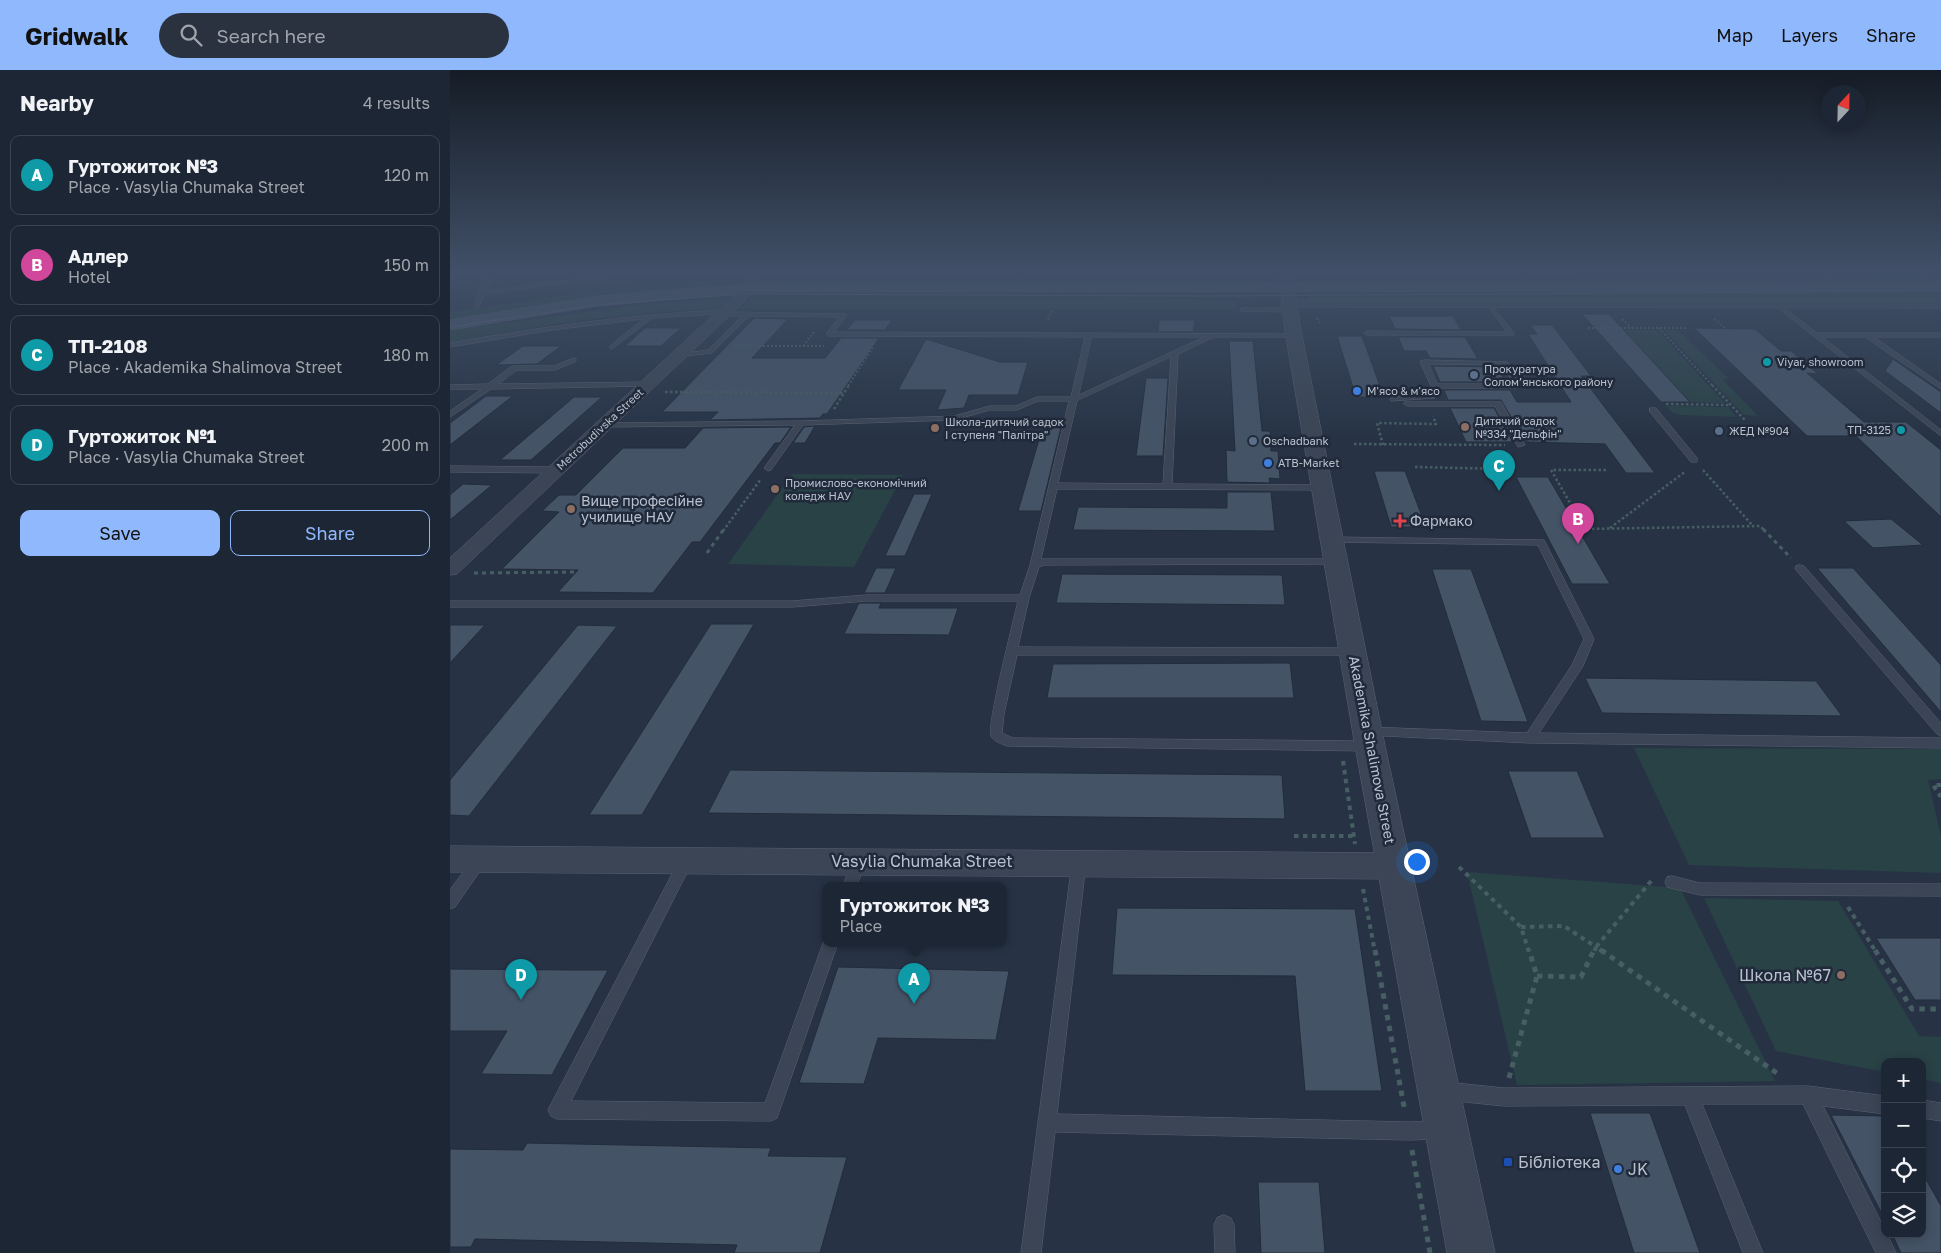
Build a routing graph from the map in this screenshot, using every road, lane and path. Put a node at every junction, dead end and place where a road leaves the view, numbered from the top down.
1 (551, 327) edge
2 (638, 327) edge
3 (709, 327) edge
4 (735, 327) edge
5 (834, 327) edge
6 (1238, 327) edge
7 (1301, 327) edge
8 (1507, 327) edge
9 (1806, 327) edge
10 (1588, 328) dead end
11 (1659, 328) junction
12 (1686, 328) dead end
13 (1367, 332) dead end
14 (1089, 334) junction
15 (1213, 335) junction
16 (1816, 335) junction
17 (1867, 335) junction
18 (1941, 335) edge
19 (450, 345) edge
20 (717, 346) junction
21 (829, 346) dead end
22 (865, 346) dead end
23 (612, 347) dead end
24 (1176, 352) junction
25 (678, 356) junction
26 (574, 360) dead end
27 (450, 386) edge
28 (490, 386) junction
29 (1435, 386) junction
30 (1941, 387) edge
31 (653, 388) junction
32 (1075, 399) junction
33 (1429, 405) junction
34 (1731, 405) junction
35 (1655, 407) joint
36 (450, 415) edge
37 (1744, 420) dead end
38 (801, 423) junction
39 (603, 426) junction
40 (1941, 434) edge
41 (1354, 444) dead end
42 (1383, 444) junction
43 (1521, 445) joint
44 (1696, 461) junction
45 (1279, 463) dead end
46 (1288, 463) dead end
47 (1415, 467) dead end
48 (450, 468) edge
49 (768, 468) joint
50 (1504, 469) dead end
51 (556, 470) junction
52 (1606, 470) dead end
53 (1054, 486) junction
54 (1167, 487) junction
55 (1322, 488) junction
56 (1753, 526) junction
57 (1610, 528) junction
58 (1334, 551) junction
59 (707, 553) dead end
60 (1035, 565) junction
61 (1800, 568) joint
62 (450, 569) edge
63 (576, 572) dead end
64 (470, 573) dead end
65 (1024, 598) junction
66 (450, 604) edge
67 (1012, 651) junction
68 (1353, 652) junction
69 (1941, 731) edge
70 (1530, 738) junction
71 (1369, 739) junction
72 (1941, 743) edge
73 (1941, 785) edge
74 (1941, 797) edge
75 (1294, 836) dead end
76 (1354, 836) dead end
77 (450, 859) edge
78 (482, 859) junction
79 (687, 860) junction
80 (1079, 862) junction
81 (1394, 866) junction
82 (1459, 867) dead end
83 (855, 873) edge
84 (1652, 880) dead end
85 (1672, 882) dead end
86 (1837, 889) junction
87 (1941, 890) edge
88 (450, 902) edge
89 (1521, 927) junction
90 (829, 947) edge
91 (1596, 947) junction
92 (1537, 976) junction
93 (1941, 1009) edge
94 (1438, 1090) junction
95 (1808, 1095) junction
96 (1690, 1096) junction
97 (1504, 1097) junction
98 (1881, 1104) edge
99 (1926, 1110) edge
100 (1941, 1112) edge
101 (1047, 1123) junction
102 (1446, 1130) junction
103 (1224, 1224) dead end
104 (1031, 1253) edge
105 (1225, 1253) edge
106 (1471, 1253) edge
107 (1753, 1253) edge
108 (1886, 1253) edge

1 - 19 lane
2 - 23 lane
3 - 25 street, Metrobudivska Street
4 - 20 lane
5 - 14 lane
6 - 15 lane
7 - 55 street, Akademika Shalimova Street
8 - 13 lane
9 - 16 lane
10 - 11 path
11 - 12 path
11 - 34 path
14 - 15 lane
14 - 32 lane
15 - 24 lane
16 - 17 lane
16 - 40 lane
17 - 18 lane
17 - 30 lane
20 - 21 path
20 - 25 lane
22 - 31 path
24 - 32 lane
24 - 54 lane
25 - 31 street, Metrobudivska Street
26 - 28 lane
27 - 28 lane
28 - 31 lane
28 - 36 lane
29 - 29 lane
29 - 33 lane
31 - 39 street, Metrobudivska Street
32 - 38 lane
32 - 53 lane
33 - 42 path
33 - 43 lane
34 - 35 path
34 - 37 path
35 - 44 lane
38 - 39 lane
38 - 49 lane
39 - 51 street, Metrobudivska Street
41 - 42 path
42 - 43 path
44 - 56 path
44 - 57 path
45 - 46 path
47 - 50 path
48 - 51 lane
49 - 59 path
51 - 62 street, Metrobudivska Street
52 - 57 path
53 - 54 lane
53 - 60 lane
54 - 55 lane
55 - 58 street, Akademika Shalimova Street
56 - 57 path
56 - 61 path
58 - 60 lane
58 - 68 street, Akademika Shalimova Street
58 - 70 lane
60 - 65 lane
61 - 69 lane
63 - 64 path
65 - 66 lane
65 - 67 lane
67 - 68 lane
67 - 71 lane
68 - 71 street, Akademika Shalimova Street
70 - 71 lane
70 - 72 lane
71 - 81 street, Akademika Shalimova Street
73 - 74 path
75 - 76 path
77 - 78 street, Vasylia Chumaka Street
78 - 79 street, Vasylia Chumaka Street
78 - 88 lane
79 - 83 street, Vasylia Chumaka Street
79 - 90 lane
80 - 81 street, Vasylia Chumaka Street
80 - 83 street, Vasylia Chumaka Street
80 - 101 lane
81 - 94 street, Akademika Shalimova Street
82 - 89 path
84 - 91 path
85 - 86 lane
86 - 87 lane
86 - 93 path
89 - 91 path
89 - 92 path
91 - 92 path
91 - 95 path
92 - 97 path
94 - 97 lane
94 - 102 street, Akademika Shalimova Street
95 - 96 lane
95 - 98 lane
95 - 108 lane
96 - 97 lane
96 - 107 lane
99 - 100 lane
101 - 102 lane
101 - 104 lane
102 - 106 street, Akademika Shalimova Street
103 - 105 lane

